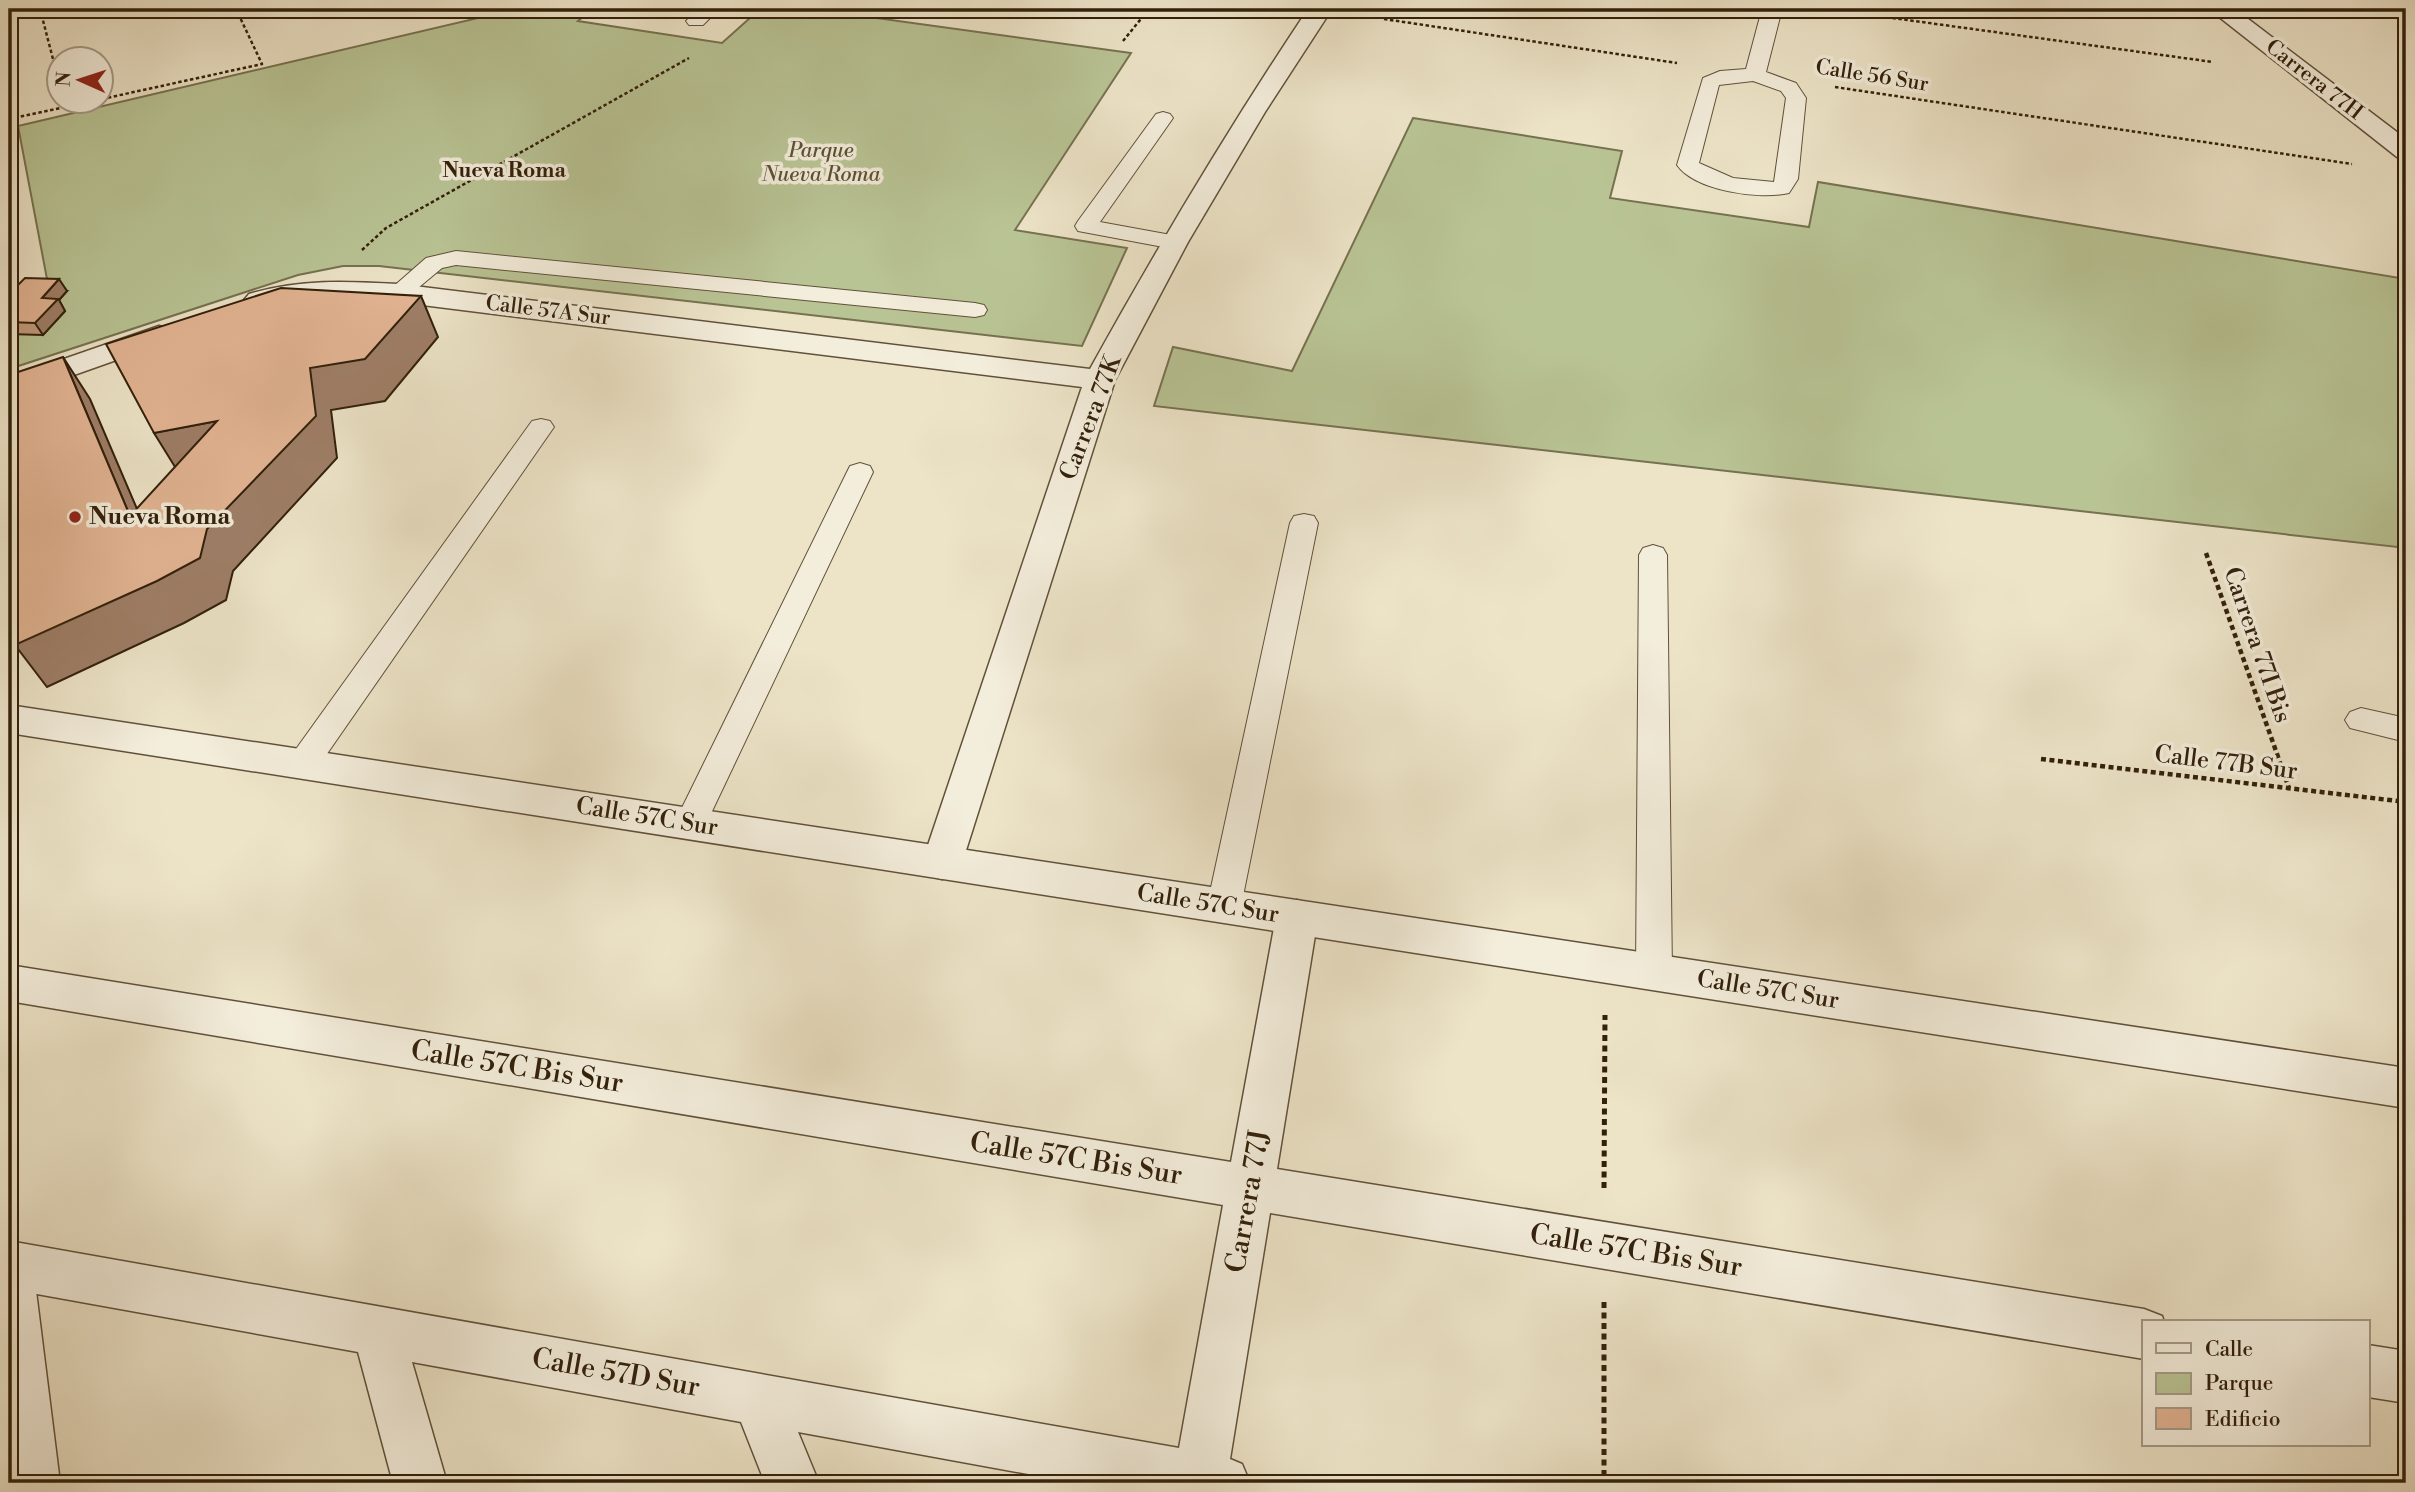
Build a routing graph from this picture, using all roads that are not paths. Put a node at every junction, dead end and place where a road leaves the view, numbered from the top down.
1 (1320, 9) edge
2 (1772, 9) edge
3 (2221, 9) edge
4 (1755, 75) junction
5 (1163, 118) dead end
6 (2406, 151) edge
7 (1174, 242) junction
8 (398, 293) junction
9 (237, 308) edge
10 (975, 310) dead end
11 (186, 326) edge
12 (1100, 380) junction
13 (9, 389) edge
14 (541, 427) dead end
15 (860, 472) dead end
16 (1304, 523) dead end
17 (1653, 555) dead end
18 (9, 719) edge
19 (2361, 720) dead end
20 (2406, 730) edge
21 (302, 765) junction
22 (690, 824) junction
23 (942, 863) junction
24 (1224, 906) junction
25 (1297, 917) junction
26 (1654, 973) junction
27 (9, 983) edge
28 (2406, 1088) edge
29 (1251, 1187) junction
30 (9, 1265) edge
31 (9, 1275) edge
32 (378, 1331) junction
33 (2142, 1334) edge
34 (2370, 1371) edge
35 (2406, 1377) edge
36 (758, 1398) junction
37 (1209, 1482) edge
38 (33, 1483) edge
39 (420, 1483) edge
40 (792, 1483) edge

1 - 7 street, Carrera 77K
2 - 4 lane
3 - 6 street, Carrera 77H
4 - 4 lane
5 - 7 lane
7 - 12 street, Carrera 77K
8 - 9 street, Calle 57A Sur
8 - 10 lane
8 - 12 street, Calle 57A Sur
11 - 13 street
12 - 23 street, Carrera 77K
14 - 21 lane
15 - 22 lane
16 - 24 lane
17 - 26 lane
18 - 21 street, Calle 57C Sur
19 - 20 lane
21 - 22 street, Calle 57C Sur
22 - 23 street, Calle 57C Sur
23 - 24 street, Calle 57C Sur
24 - 25 street, Calle 57C Sur
25 - 26 street, Calle 57C Sur
25 - 29 street, Carrera 77J
26 - 28 street, Calle 57C Sur
27 - 29 street, Calle 57C Bis Sur
29 - 33 street, Calle 57C Bis Sur
29 - 37 street, Carrera 77J
30 - 32 street, Calle 57D Sur
31 - 38 street
32 - 36 street, Calle 57D Sur
32 - 39 street
34 - 35 street
36 - 37 street, Calle 57D Sur
36 - 40 street

